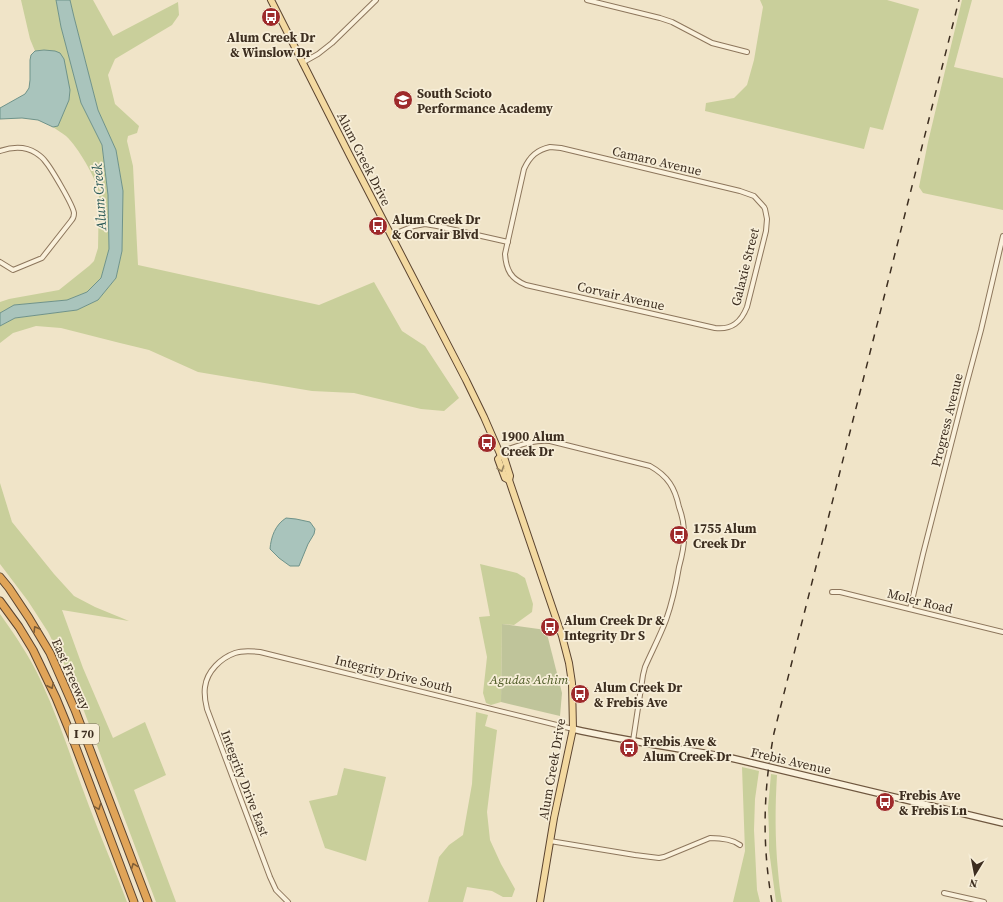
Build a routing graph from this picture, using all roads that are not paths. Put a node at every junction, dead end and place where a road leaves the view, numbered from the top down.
1 (272, 0) edge
2 (376, 0) edge
3 (587, 0) edge
4 (747, 52) dead end
5 (302, 63) junction
6 (0, 151) edge
7 (764, 207) joint
8 (391, 235) junction
9 (1003, 236) edge
10 (508, 242) junction
11 (0, 262) edge
12 (731, 327) joint
13 (500, 454) junction
14 (0, 577) edge
15 (832, 592) dead end
16 (0, 601) edge
17 (910, 609) junction
18 (1003, 632) edge
19 (214, 668) joint
20 (573, 729) junction
21 (633, 741) junction
22 (1003, 823) edge
23 (550, 842) junction
24 (740, 845) dead end
25 (944, 892) dead end
26 (287, 901) edge
27 (134, 902) edge
28 (148, 902) edge
29 (540, 902) edge
30 (984, 902) edge

1 - 5 main road, Alum Creek Drive
2 - 5 street
3 - 4 street
5 - 8 main road, Alum Creek Drive
6 - 11 street
7 - 10 street, Camaro Avenue
7 - 12 street, Galaxie Street
8 - 10 street
8 - 13 main road, Alum Creek Drive
9 - 17 street, Progress Avenue
10 - 12 street, Corvair Avenue
13 - 20 main road, Alum Creek Drive
13 - 21 street
28 -> 14 highway, East Freeway / I 70
15 - 17 street, Moler Road
16 -> 27 highway, East Freeway / I 70
17 - 18 street, Moler Road
19 - 20 street, Integrity Drive South
19 - 26 street, Integrity Drive East
20 - 21 main road, Frebis Avenue
20 - 23 main road, Alum Creek Drive
21 - 22 main road, Frebis Avenue
23 - 24 street
23 - 29 main road, Alum Creek Drive
25 - 30 street

